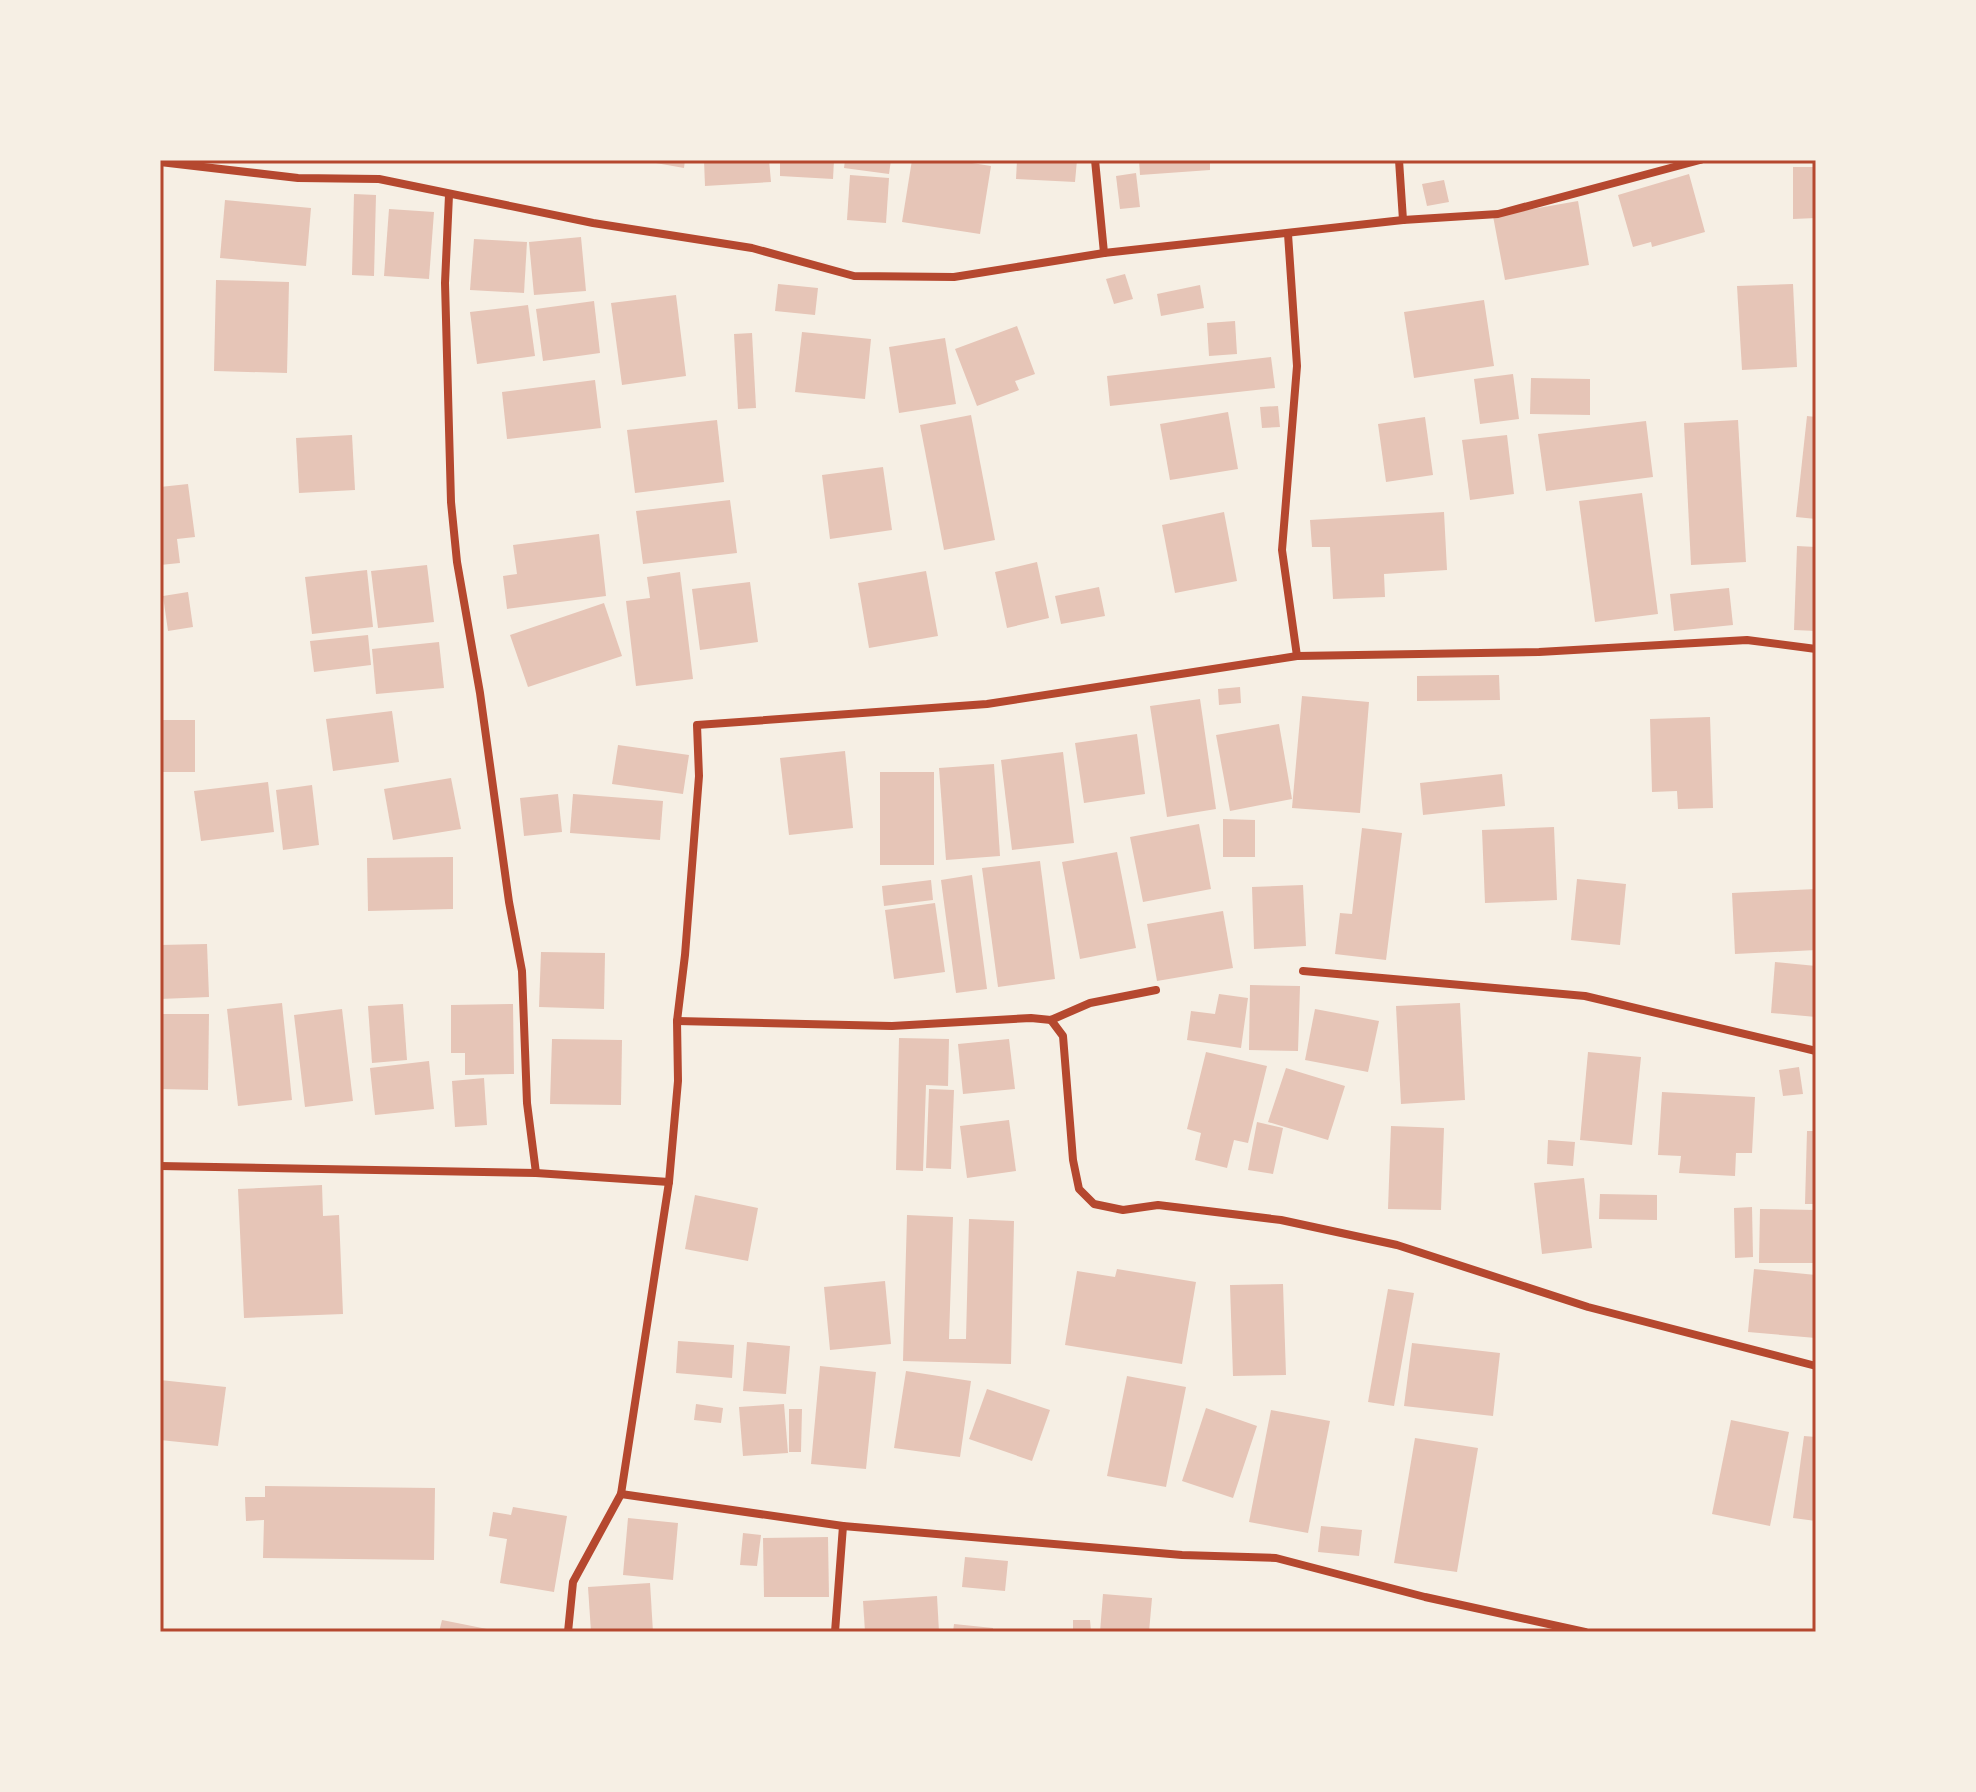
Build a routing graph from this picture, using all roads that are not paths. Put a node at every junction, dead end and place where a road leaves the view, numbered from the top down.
1 (1095, 160) edge
2 (1399, 160) edge
3 (1700, 160) edge
4 (160, 162) edge
5 (449, 195) junction
6 (1403, 220) junction
7 (1288, 234) junction
8 (1104, 253) junction
9 (1816, 649) edge
10 (1297, 656) junction
11 (1303, 971) dead end
12 (1156, 990) dead end
13 (1051, 1020) junction
14 (677, 1021) junction
15 (1816, 1051) edge
16 (160, 1166) edge
17 (536, 1173) junction
18 (669, 1182) junction
19 (1816, 1366) edge
20 (621, 1494) junction
21 (843, 1526) junction
22 (568, 1632) edge
23 (835, 1632) edge
24 (1585, 1632) edge

1 - 8 street
2 - 6 street
3 - 6 street
4 - 5 street
5 - 8 street
5 - 17 street
6 - 7 street
7 - 8 street
7 - 10 street
9 - 10 street
10 - 14 street
11 - 15 street
12 - 13 street
13 - 14 street
13 - 19 street
14 - 18 street
16 - 17 street
17 - 18 street
18 - 20 street
20 - 21 street
20 - 22 street
21 - 23 street
21 - 24 street

